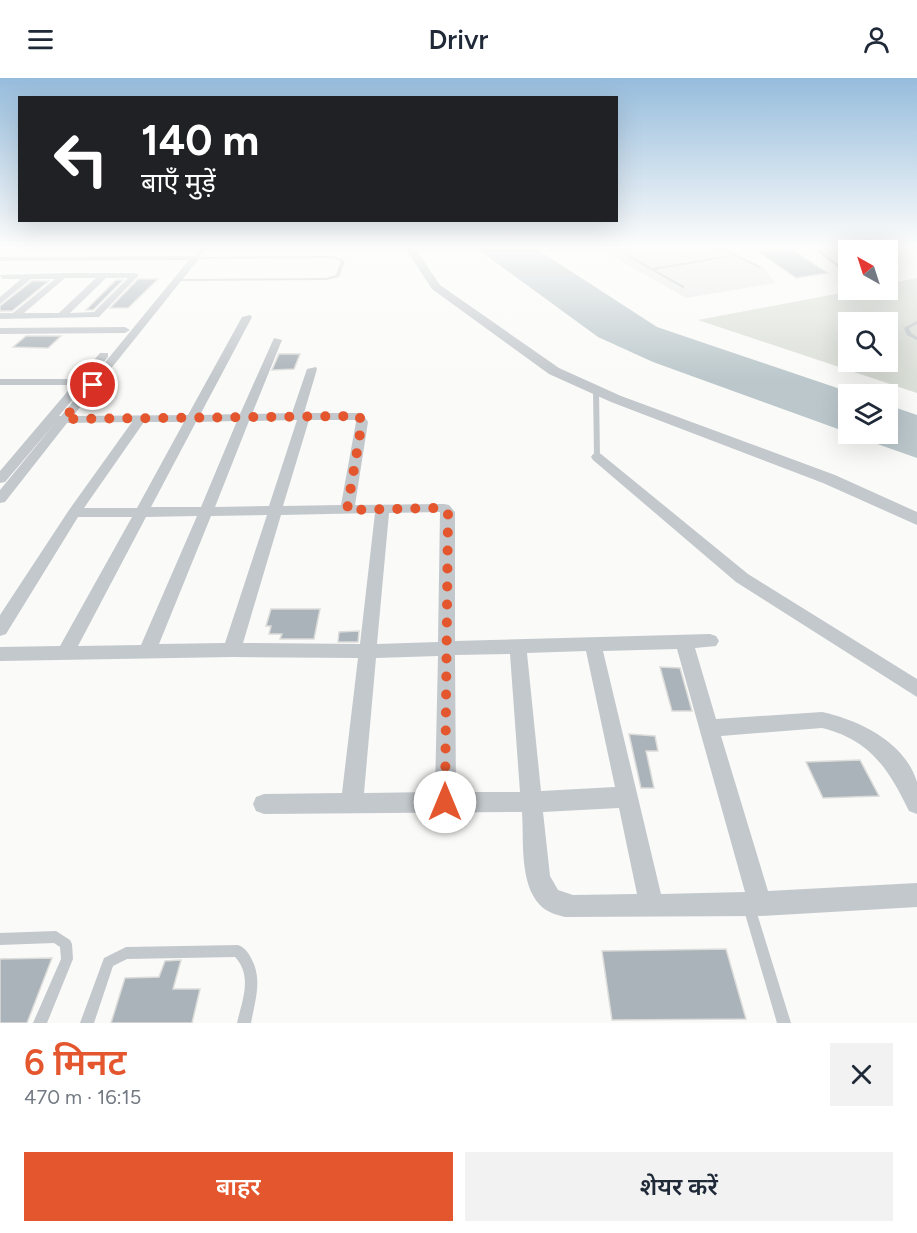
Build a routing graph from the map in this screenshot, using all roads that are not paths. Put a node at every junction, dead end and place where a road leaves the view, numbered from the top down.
1 (44, 292) edge
2 (86, 292) edge
3 (118, 292) edge
4 (160, 292) edge
5 (167, 292) edge
6 (442, 292) edge
7 (62, 315) junction
8 (0, 316) edge
9 (15, 316) junction
10 (39, 316) junction
11 (247, 317) dead end
12 (917, 321) edge
13 (125, 330) junction
14 (0, 331) edge
15 (21, 331) junction
16 (917, 339) edge
17 (277, 340) dead end
18 (312, 369) dead end
19 (0, 382) edge
20 (81, 382) junction
21 (596, 390) junction
22 (301, 416) junction
23 (245, 417) junction
24 (141, 418) junction
25 (192, 418) junction
26 (64, 419) junction
27 (50, 420) junction
28 (597, 457) joint
29 (0, 479) edge
30 (0, 499) edge
31 (382, 509) junction
32 (275, 510) junction
33 (347, 510) junction
34 (141, 512) junction
35 (206, 512) junction
36 (74, 513) junction
37 (917, 519) edge
38 (0, 629) edge
39 (710, 641) dead end
40 (684, 642) junction
41 (593, 645) junction
42 (518, 647) junction
43 (447, 649) junction
44 (232, 650) junction
45 (367, 651) junction
46 (66, 652) junction
47 (147, 652) junction
48 (0, 654) edge
49 (917, 688) edge
50 (709, 728) junction
51 (628, 797) junction
52 (445, 802) junction
53 (534, 802) junction
54 (352, 803) junction
55 (264, 804) dead end
56 (917, 804) edge
57 (917, 895) edge
58 (754, 904) junction
59 (652, 906) junction
60 (0, 939) edge
61 (40, 1023) edge
62 (87, 1023) edge
63 (244, 1023) edge
64 (784, 1023) edge

1 - 9 street
2 - 7 street
3 - 7 street
4 - 13 street
5 - 26 street
6 - 21 street
7 - 10 street
8 - 9 street
9 - 10 street
10 - 15 street
11 - 25 street
12 - 16 lane
13 - 15 street
13 - 20 street
14 - 15 street
17 - 23 street
18 - 22 street
19 - 20 street
20 - 27 street
21 - 28 lane
21 - 37 street
22 - 23 street
22 - 32 street
22 - 33 street
23 - 25 street
23 - 35 street
24 - 25 street
24 - 26 street
24 - 36 street
25 - 34 street
26 - 27 street
26 - 30 street
27 - 29 street
28 - 49 street
31 - 33 street
31 - 43 street
31 - 45 street
32 - 33 street
32 - 35 street
32 - 44 street
34 - 35 street
34 - 36 street
34 - 46 street
35 - 47 street
36 - 38 street
39 - 40 street
40 - 41 street
40 - 50 street
41 - 42 street
41 - 51 street
42 - 43 street
42 - 53 street
43 - 45 street
43 - 52 street
44 - 45 street
44 - 47 street
45 - 54 street
46 - 47 street
46 - 48 street
50 - 56 street
50 - 58 street
51 - 53 street
51 - 59 street
52 - 53 street
52 - 54 street
53 - 59 street
54 - 55 street
57 - 58 street
58 - 59 street
58 - 64 lane
60 - 61 lane
62 - 63 lane

